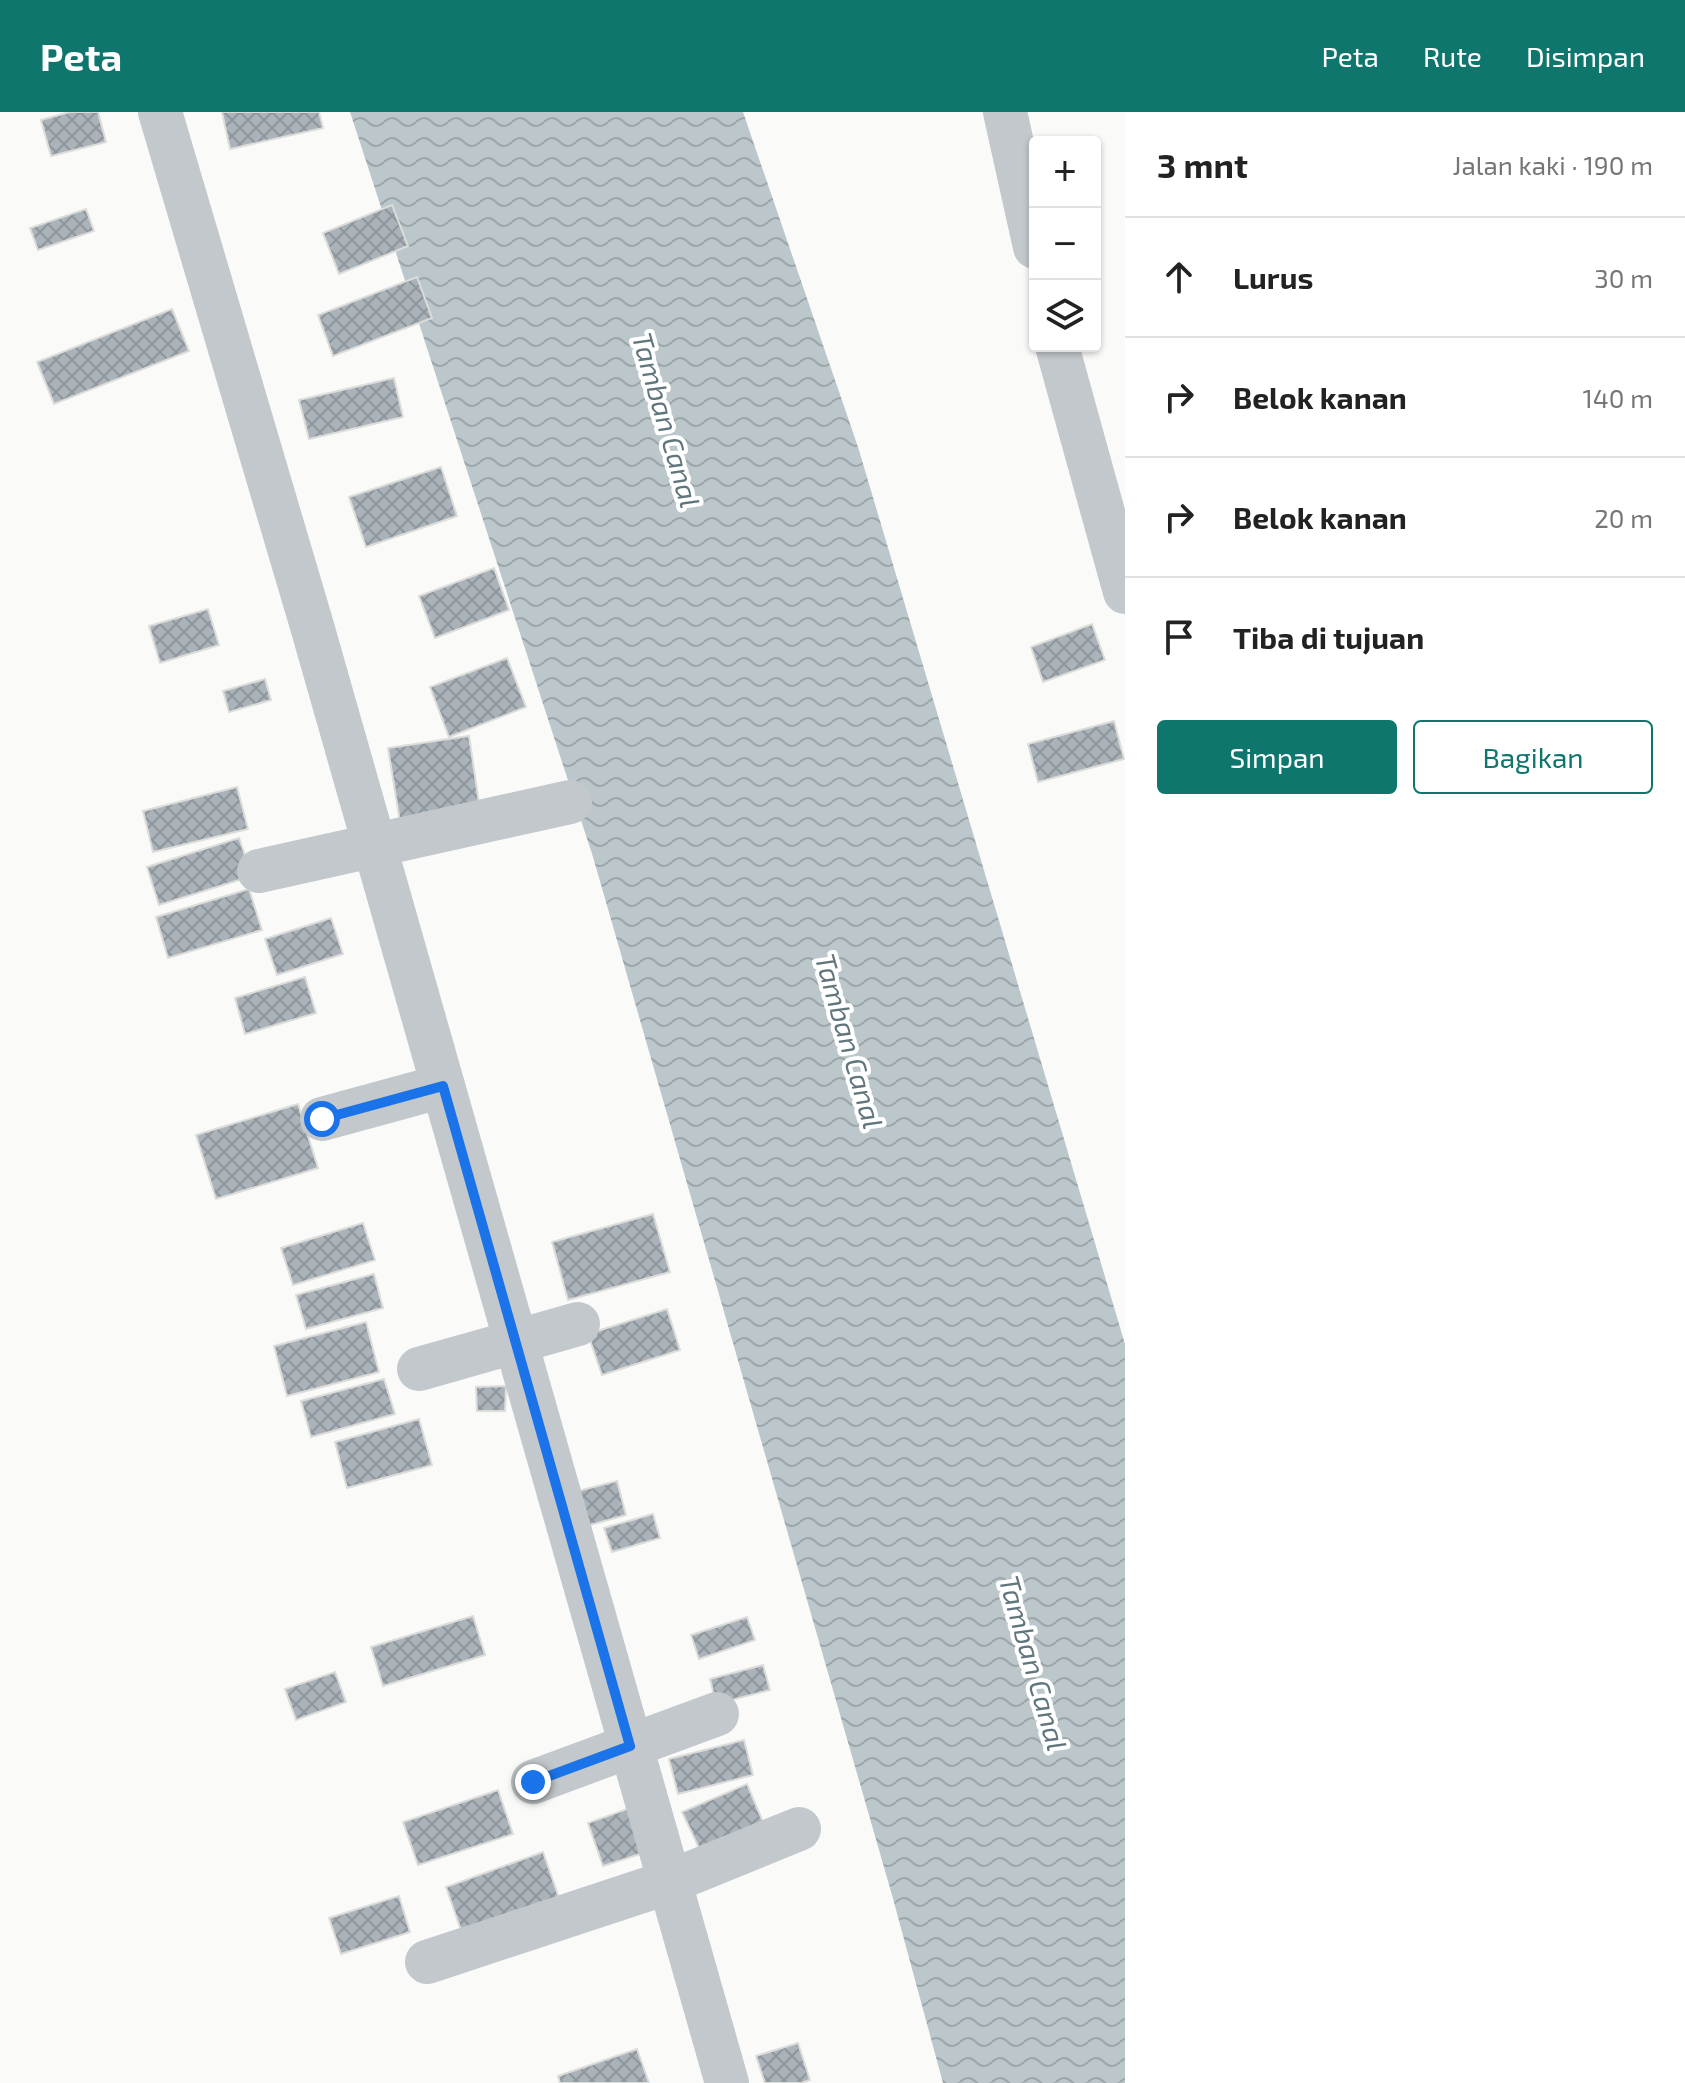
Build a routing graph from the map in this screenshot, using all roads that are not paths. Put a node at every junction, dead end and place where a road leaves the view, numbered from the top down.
1 (160, 112) edge
2 (1005, 112) edge
3 (1029, 220) edge
4 (1059, 352) edge
5 (1125, 592) edge
6 (570, 802) dead end
7 (374, 844) junction
8 (259, 871) dead end
9 (443, 1086) junction
10 (322, 1119) dead end
11 (578, 1324) dead end
12 (515, 1341) junction
13 (419, 1369) dead end
14 (717, 1714) dead end
15 (630, 1746) junction
16 (533, 1782) dead end
17 (799, 1829) dead end
18 (669, 1882) junction
19 (427, 1962) dead end
20 (727, 2083) edge

1 - 7 street
2 - 3 street
4 - 5 street
6 - 7 street
7 - 8 street
7 - 9 street
9 - 10 street
9 - 12 street
11 - 12 street
12 - 13 street
12 - 15 street
14 - 15 street
15 - 16 street
15 - 18 street
17 - 18 street
18 - 19 street
18 - 20 street

